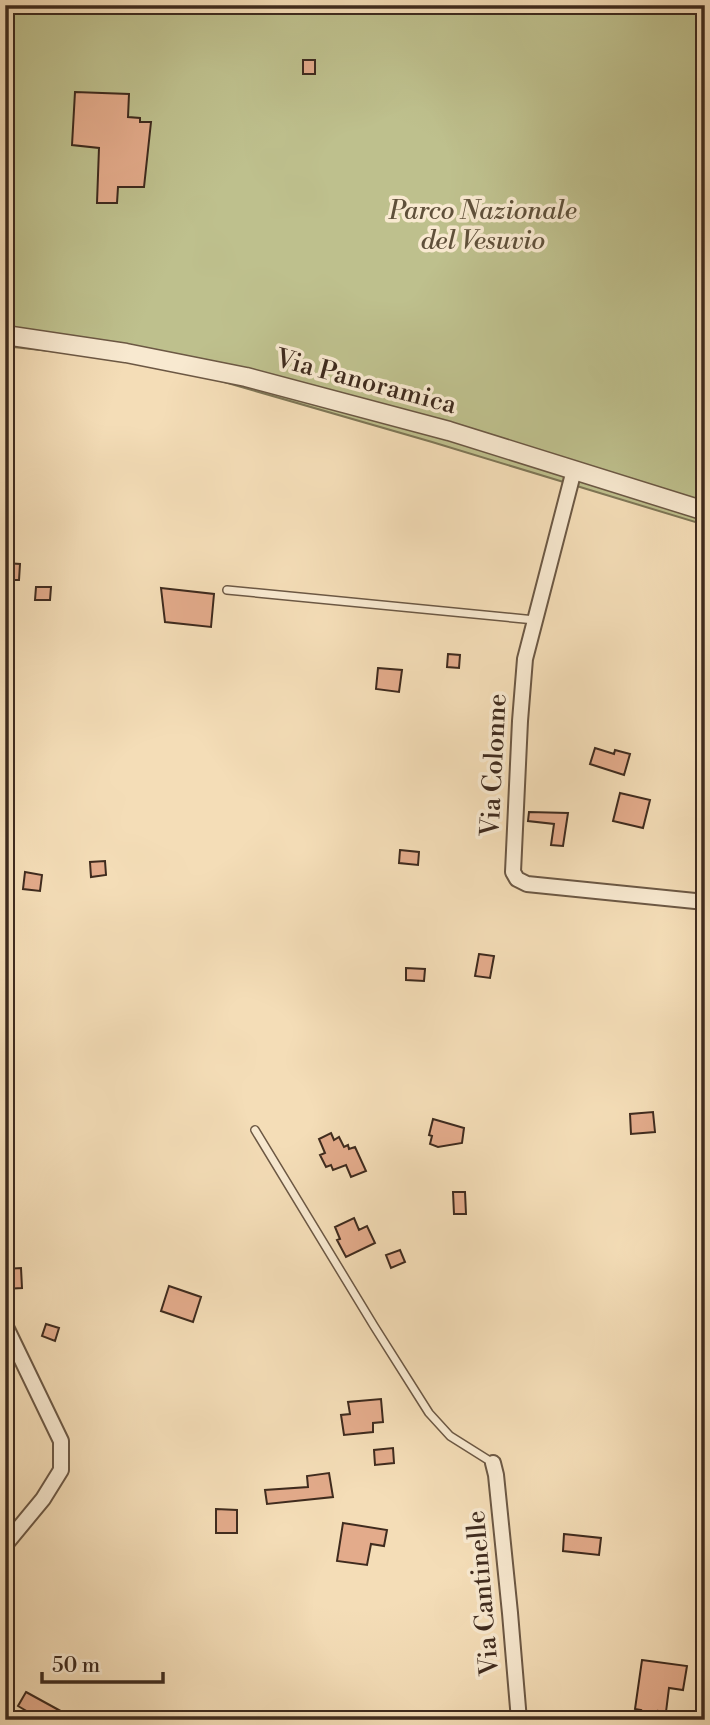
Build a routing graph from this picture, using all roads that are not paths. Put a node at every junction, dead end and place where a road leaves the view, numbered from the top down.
1 (5, 335) edge
2 (574, 470) junction
3 (705, 510) edge
4 (227, 590) dead end
5 (535, 620) junction
6 (705, 902) edge
7 (256, 1130) dead end
8 (5, 1325) edge
9 (493, 1462) joint
10 (5, 1545) edge
11 (519, 1720) edge

1 - 2 street, Via Panoramica
2 - 3 street, Via Panoramica
2 - 5 street, Via Colonne
4 - 5 lane
5 - 6 street, Via Colonne
7 - 9 lane
8 - 10 street
9 - 11 street, Via Cantinelle

